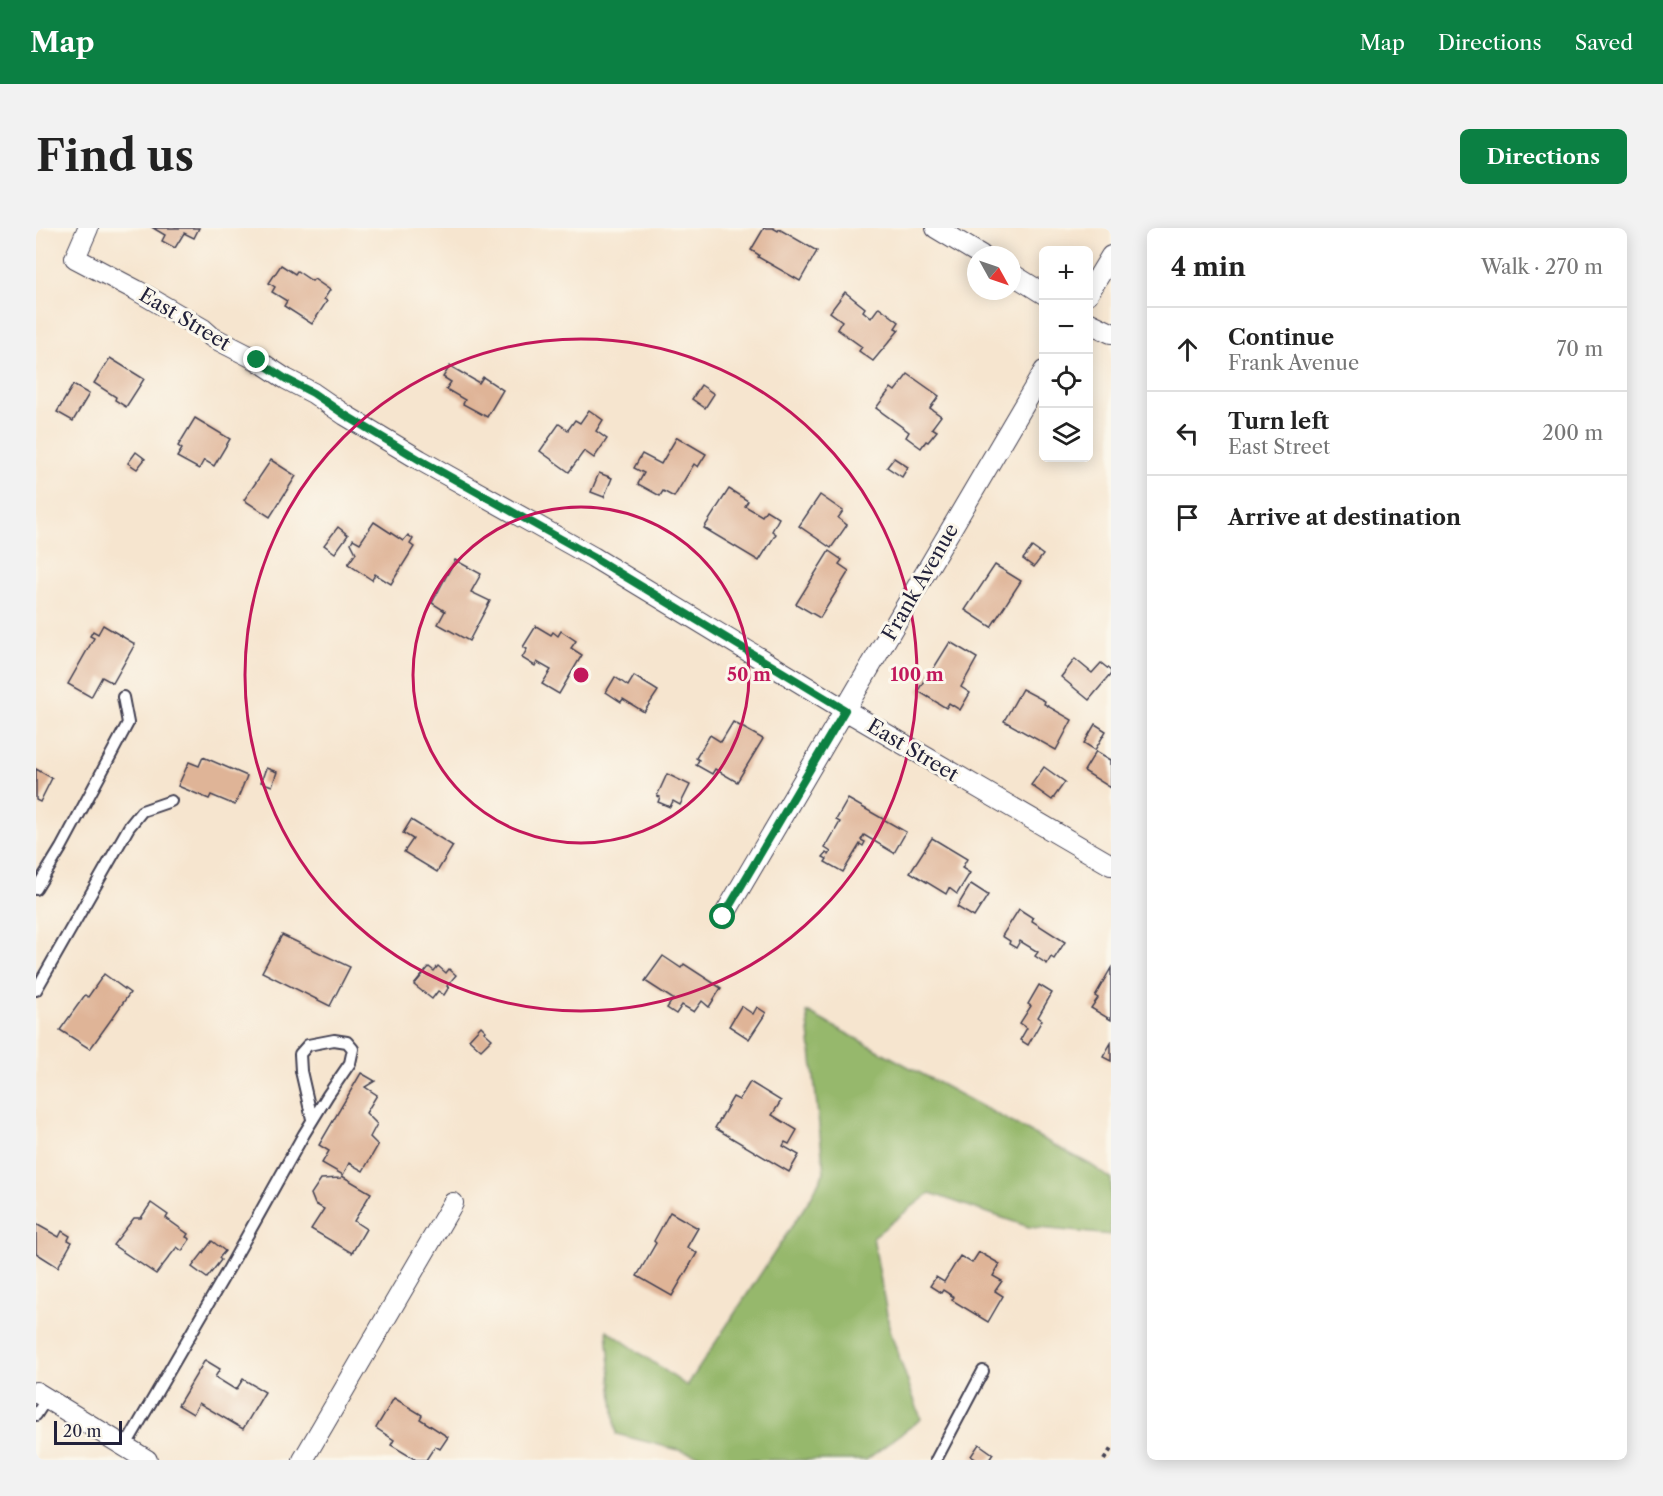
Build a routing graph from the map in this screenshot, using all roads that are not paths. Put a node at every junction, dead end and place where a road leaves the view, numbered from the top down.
1 (936, 228) edge
2 (84, 237) edge
3 (967, 247) edge
4 (1111, 256) edge
5 (1021, 280) edge
6 (1093, 287) edge
7 (1039, 291) edge
8 (1093, 324) edge
9 (1111, 333) edge
10 (1039, 380) edge
11 (123, 697) dead end
12 (845, 710) junction
13 (171, 801) dead end
14 (1111, 866) edge
15 (36, 889) edge
16 (723, 917) dead end
17 (36, 990) edge
18 (312, 1119) junction
19 (453, 1203) dead end
20 (983, 1371) dead end
21 (41, 1395) edge
22 (36, 1415) edge
23 (125, 1447) junction
24 (147, 1460) edge
25 (303, 1460) edge
26 (936, 1460) edge

1 - 3 street
2 - 12 street, East Street
4 - 6 street
5 - 7 street
8 - 9 street
10 - 12 street, Frank Avenue
11 - 15 lane
12 - 14 street, East Street
12 - 16 street, Frank Avenue
13 - 17 lane
18 - 18 lane
18 - 23 lane
19 - 25 street
20 - 26 lane
21 - 22 lane
21 - 23 street
23 - 24 street

